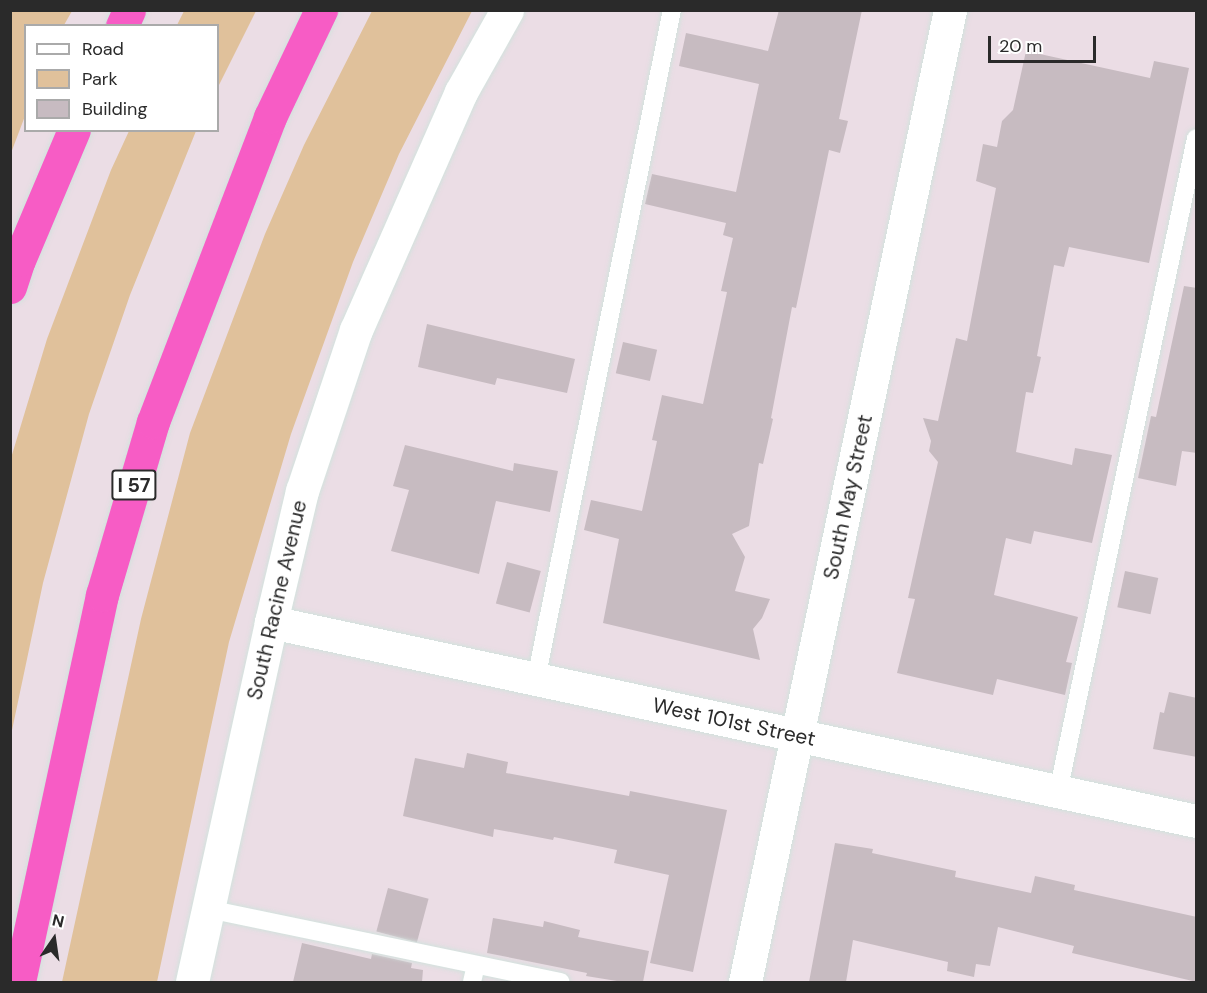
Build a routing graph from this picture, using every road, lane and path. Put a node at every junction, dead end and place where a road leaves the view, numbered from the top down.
1 (129, 10) edge
2 (321, 10) edge
3 (507, 10) edge
4 (672, 10) edge
5 (950, 10) edge
6 (123, 24) edge
7 (73, 132) edge
8 (1197, 138) edge
9 (10, 288) edge
10 (271, 622) junction
11 (536, 679) junction
12 (797, 735) junction
13 (1058, 792) junction
14 (1197, 821) edge
15 (208, 909) junction
16 (474, 974) edge
17 (19, 982) edge
18 (192, 982) edge
19 (561, 982) edge
20 (745, 982) edge

1 - 6 highway
2 - 17 highway, I 57
3 - 10 street, South Racine Avenue
4 - 11 lane
5 - 12 street, South May Street
7 - 9 highway
8 - 13 lane
10 - 11 street, West 101st Street
10 - 15 street, South Racine Avenue
11 - 12 street, West 101st Street
12 - 13 street, West 101st Street
12 - 20 street, South May Street
13 - 14 street, West 101st Street
15 - 16 lane
15 - 18 street, South Racine Avenue
16 - 19 lane

